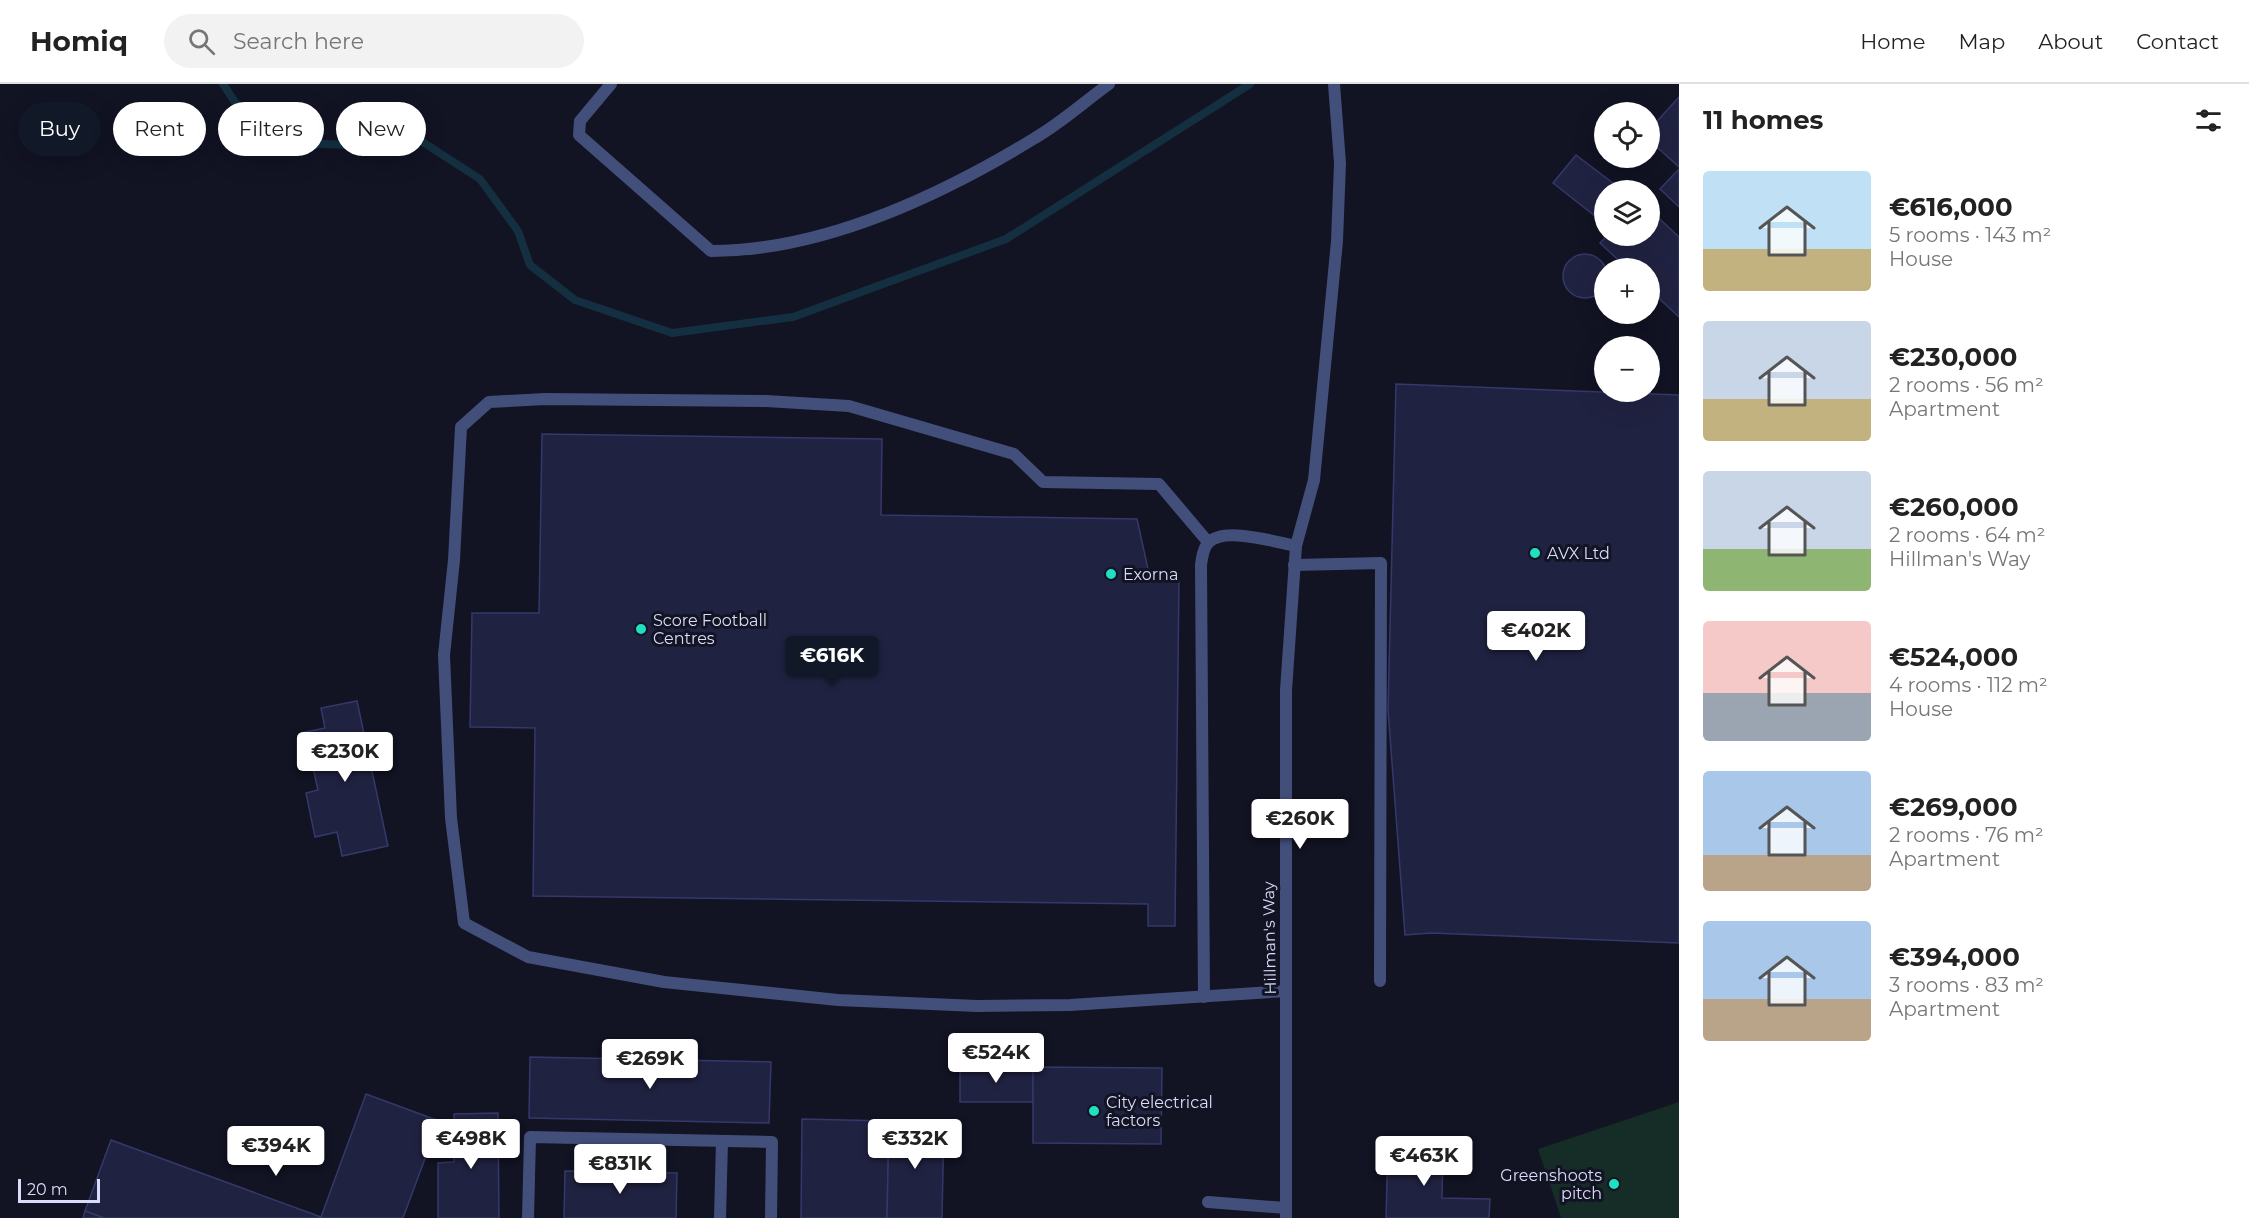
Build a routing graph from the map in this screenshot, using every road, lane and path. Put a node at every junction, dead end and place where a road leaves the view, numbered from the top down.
1 (611, 84) edge
2 (1109, 84) edge
3 (1334, 84) edge
4 (1208, 542) junction
5 (1296, 546) junction
6 (1294, 565) junction
7 (1380, 981) dead end
8 (1286, 991) junction
9 (1204, 997) junction
10 (722, 1141) junction
11 (1208, 1202) dead end
12 (1286, 1213) edge
13 (528, 1218) edge
14 (720, 1218) edge
15 (771, 1218) edge

1 - 2 street
3 - 5 street, Hillman's Way
4 - 5 street
4 - 9 street
4 - 9 street
5 - 6 street, Hillman's Way
6 - 7 street
6 - 8 street, Hillman's Way
8 - 9 street
8 - 12 street, Hillman's Way
10 - 13 street
10 - 14 street
10 - 15 street
11 - 12 street

